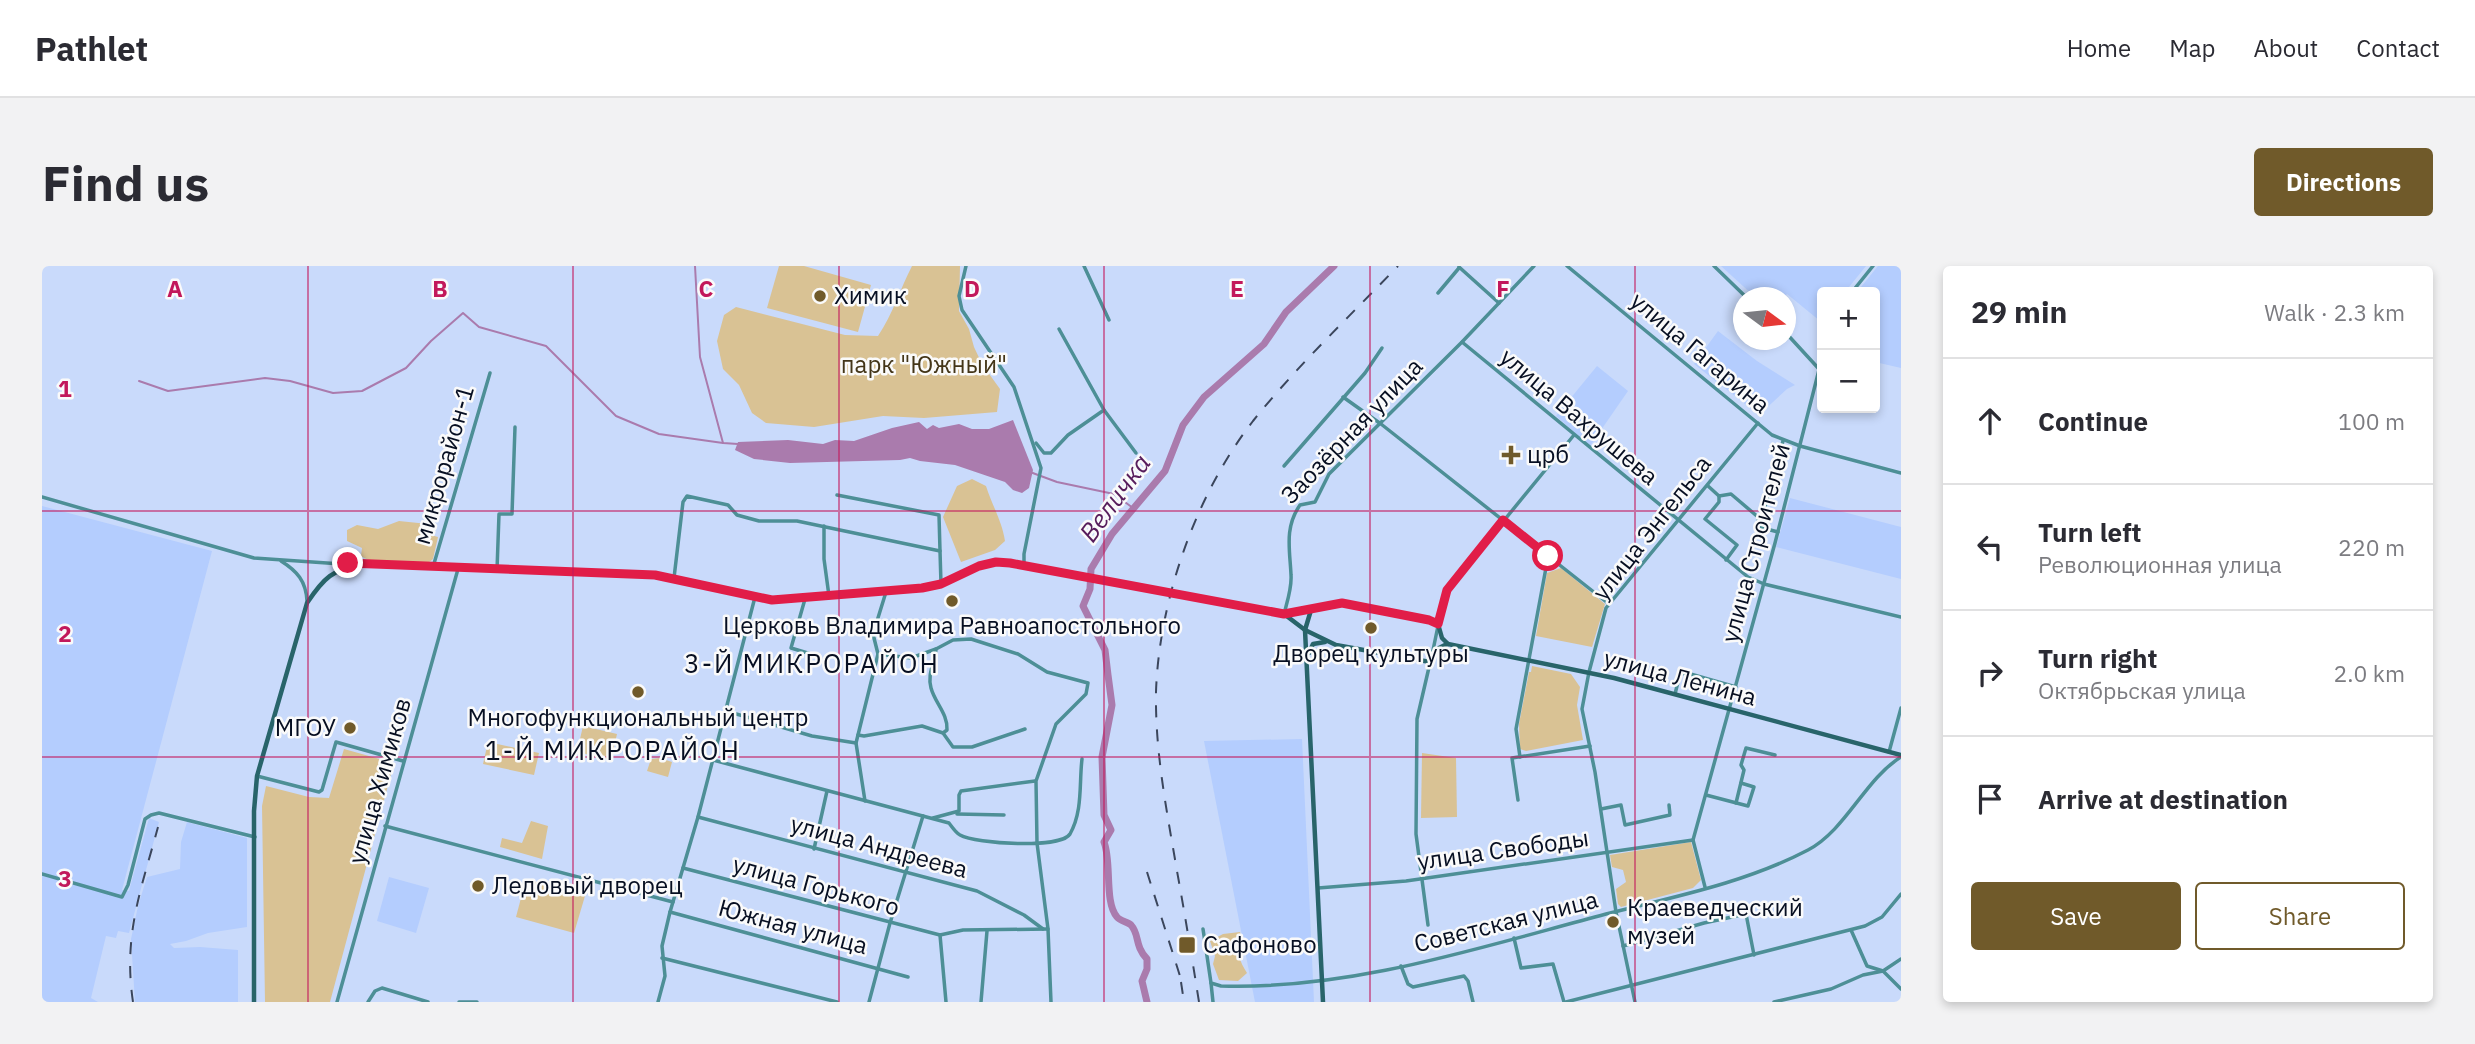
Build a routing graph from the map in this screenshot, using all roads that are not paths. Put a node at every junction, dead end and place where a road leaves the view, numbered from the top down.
1 (966, 266) edge
2 (1084, 266) edge
3 (1534, 266) edge
4 (1567, 266) edge
5 (1714, 266) edge
6 (1873, 266) edge
7 (1460, 267) edge
8 (1736, 287) edge
9 (1856, 287) edge
10 (1438, 293) dead end
11 (1499, 303) junction
12 (1109, 320) dead end
13 (1059, 329) dead end
14 (1462, 342) junction
15 (1796, 344) edge
16 (1382, 348) dead end
17 (1817, 367) edge
18 (490, 373) dead end
19 (1817, 377) edge
20 (1343, 397) junction
21 (1104, 410) junction
22 (1758, 423) junction
23 (1381, 424) junction
24 (515, 427) dead end
25 (1574, 435) junction
26 (1033, 440) junction
27 (1783, 440) junction
28 (1800, 446) junction
29 (1136, 453) dead end
30 (1284, 466) dead end
31 (1901, 474) edge
32 (1707, 486) junction
33 (837, 495) dead end
34 (1719, 496) junction
35 (42, 497) edge
36 (1503, 520) junction
37 (1678, 522) junction
38 (824, 526) junction
39 (1759, 527) junction
40 (1778, 532) junction
41 (940, 551) junction
42 (1548, 556) junction
43 (279, 559) junction
44 (1726, 560) junction
45 (359, 565) junction
46 (1024, 565) junction
47 (433, 567) junction
48 (458, 569) junction
49 (497, 570) junction
50 (674, 578) junction
51 (941, 584) junction
52 (1764, 584) junction
53 (887, 590) junction
54 (829, 596) junction
55 (755, 597) junction
56 (805, 598) junction
57 (307, 603) junction
58 (1610, 604) junction
59 (1311, 610) junction
60 (1284, 614) junction
61 (1901, 617) edge
62 (1438, 624) junction
63 (1306, 630) junction
64 (1328, 642) junction
65 (1448, 644) junction
66 (936, 649) junction
67 (811, 654) dead end
68 (878, 654) junction
69 (1530, 660) junction
70 (1307, 661) junction
71 (1430, 662) junction
72 (1589, 672) junction
73 (1736, 687) junction
74 (1675, 694) junction
75 (1730, 709) junction
76 (1901, 709) edge
77 (726, 711) junction
78 (1025, 729) dead end
79 (943, 733) junction
80 (858, 735) junction
81 (856, 743) junction
82 (1590, 746) junction
83 (1889, 752) junction
84 (1775, 755) dead end
85 (1901, 756) edge
86 (1520, 757) junction
87 (1082, 759) dead end
88 (713, 760) junction
89 (403, 761) junction
90 (257, 776) junction
91 (1036, 781) junction
92 (1741, 783) junction
93 (827, 791) junction
94 (1706, 795) junction
95 (1518, 800) dead end
96 (865, 801) junction
97 (1736, 803) junction
98 (1669, 805) dead end
99 (1601, 809) junction
100 (955, 814) junction
101 (1004, 815) dead end
102 (698, 817) junction
103 (923, 817) junction
104 (932, 819) junction
105 (386, 826) junction
106 (255, 837) junction
107 (1693, 840) junction
108 (1037, 843) junction
109 (814, 849) junction
110 (1608, 854) junction
111 (683, 868) junction
112 (905, 873) junction
113 (42, 874) edge
114 (1421, 879) junction
115 (1705, 887) junction
116 (1318, 888) junction
117 (1901, 894) edge
118 (673, 902) junction
119 (1895, 902) junction
120 (1901, 906) edge
121 (670, 912) junction
122 (1616, 912) junction
123 (890, 923) junction
124 (1428, 925) dead end
125 (1203, 929) dead end
126 (1046, 930) junction
127 (1851, 930) junction
128 (986, 931) junction
129 (940, 935) junction
130 (1514, 938) junction
131 (1623, 946) junction
132 (1754, 955) junction
133 (662, 958) junction
134 (1901, 959) edge
135 (1401, 966) junction
136 (878, 968) junction
137 (1883, 971) junction
138 (908, 977) dead end
139 (1323, 981) junction
140 (1211, 983) junction
141 (1631, 987) junction
142 (1901, 989) edge
143 (1635, 1001) edge
144 (254, 1002) edge
145 (337, 1002) edge
146 (368, 1002) edge
147 (428, 1002) edge
148 (459, 1002) edge
149 (477, 1002) edge
150 (658, 1002) edge
151 (837, 1002) edge
152 (869, 1002) edge
153 (946, 1002) edge
154 (981, 1002) edge
155 (1051, 1002) edge
156 (1213, 1002) edge
157 (1323, 1002) edge
158 (1473, 1002) edge
159 (1565, 1002) edge
160 (1774, 1002) edge

1 - 26 street
2 - 12 street
3 - 11 street, Заозёрная улица
4 - 22 street, улица Гагарина
5 - 8 street
6 - 9 street
7 - 10 street
7 - 11 street
11 - 14 street, Заозёрная улица
13 - 21 street
14 - 23 street, Заозёрная улица
14 - 25 street, улица Вахрушева
15 - 17 street
16 - 20 street
18 - 47 street, микрорайон-1
19 - 28 street, улица Строителей
20 - 23 street
20 - 30 street
21 - 26 street
21 - 29 street
22 - 27 street, улица Гагарина
22 - 32 street, улица Энгельса
23 - 36 street
23 - 60 street, Заозёрная улица
24 - 49 street
25 - 36 street
25 - 37 street, улица Вахрушева
26 - 46 street
27 - 28 street, улица Гагарина
27 - 39 street
28 - 31 street, улица Гагарина
28 - 40 street, улица Строителей
32 - 34 street
32 - 37 street, улица Энгельса
33 - 41 street
34 - 39 street
34 - 44 street
35 - 43 street
36 - 42 street
36 - 62 street
37 - 44 street, улица Вахрушева
37 - 58 street, улица Энгельса
38 - 41 street
38 - 50 street
38 - 54 street
39 - 40 street
40 - 52 street, улица Строителей
41 - 51 street
42 - 58 street
42 - 69 street
43 - 45 street
43 - 57 street
44 - 52 street, улица Вахрушева
45 - 47 main road
45 - 57 main road
46 - 51 main road
46 - 60 main road, bridge
47 - 48 main road
48 - 49 main road
48 - 89 street, улица Химиков
49 - 50 main road
50 - 55 main road
51 - 53 main road
52 - 61 street, улица Вахрушева
52 - 73 street, улица Строителей
53 - 54 main road
53 - 68 street
54 - 56 main road
55 - 56 main road
55 - 77 street
56 - 67 street
57 - 90 main road
58 - 72 street, улица Энгельса
59 - 60 main road
59 - 62 main road
59 - 63 main road
60 - 63 main road
62 - 65 main road
62 - 71 street
63 - 64 main road
63 - 70 main road
64 - 70 main road
64 - 71 main road
65 - 69 main road, улица Ленина
65 - 71 main road
66 - 68 street
66 - 79 street
66 - 91 street
68 - 80 street
69 - 72 main road, улица Ленина
69 - 86 street
70 - 116 main road
71 - 114 street
72 - 74 main road, улица Ленина
72 - 82 street, улица Энгельса
73 - 74 street
73 - 75 street, улица Строителей
74 - 75 main road, улица Ленина
75 - 83 main road, улица Ленина
75 - 94 street, улица Строителей
76 - 83 street
77 - 81 street
77 - 88 street
78 - 79 street
79 - 80 street
80 - 81 street
81 - 96 street
82 - 86 street
82 - 99 street, улица Энгельса
83 - 85 main road, улица Ленина
84 - 92 street
85 - 115 street, Советская улица
86 - 95 street
87 - 108 street
88 - 93 street
88 - 102 street
89 - 90 street
89 - 105 street, улица Химиков
90 - 106 main road
91 - 100 street
91 - 108 street
92 - 97 street
92 - 97 street
93 - 96 street
93 - 109 street
94 - 97 street
94 - 107 street, улица Строителей
96 - 103 street
98 - 99 street
99 - 110 street, улица Энгельса
100 - 101 street
100 - 104 street
102 - 109 street, улица Андреева
102 - 111 street
103 - 104 street
103 - 112 street
104 - 108 street
105 - 118 street
105 - 145 street, улица Химиков
106 - 113 street
106 - 144 main road
107 - 110 street, улица Свободы
107 - 115 street
108 - 126 street
109 - 112 street, улица Андреева
110 - 114 street, улица Свободы
110 - 122 street, улица Энгельса
111 - 118 street
111 - 123 street, улица Горького
112 - 123 street
112 - 126 street, улица Андреева
114 - 116 street, улица Свободы
114 - 124 street
115 - 122 street, Советская улица
116 - 139 main road
117 - 119 street
118 - 121 street
119 - 120 street
119 - 127 street
121 - 133 street
121 - 136 street, Южная улица
122 - 130 street, Советская улица
122 - 131 street, улица Энгельса
123 - 129 street, улица Горького
123 - 136 street
125 - 140 street
126 - 128 street
126 - 155 street
127 - 132 street
127 - 137 street
128 - 129 street
128 - 154 street
129 - 153 street
130 - 135 street, Советская улица
130 - 159 street
131 - 132 street
131 - 141 street, улица Энгельса
132 - 141 street
133 - 150 street
133 - 151 street
134 - 137 street
135 - 139 street, Советская улица
135 - 158 street
136 - 138 street, Южная улица
136 - 152 street
137 - 142 street
137 - 160 street
139 - 140 street, Советская улица
139 - 157 main road
140 - 156 street
141 - 143 street, улица Энгельса
141 - 159 street
146 - 147 street
148 - 149 street

